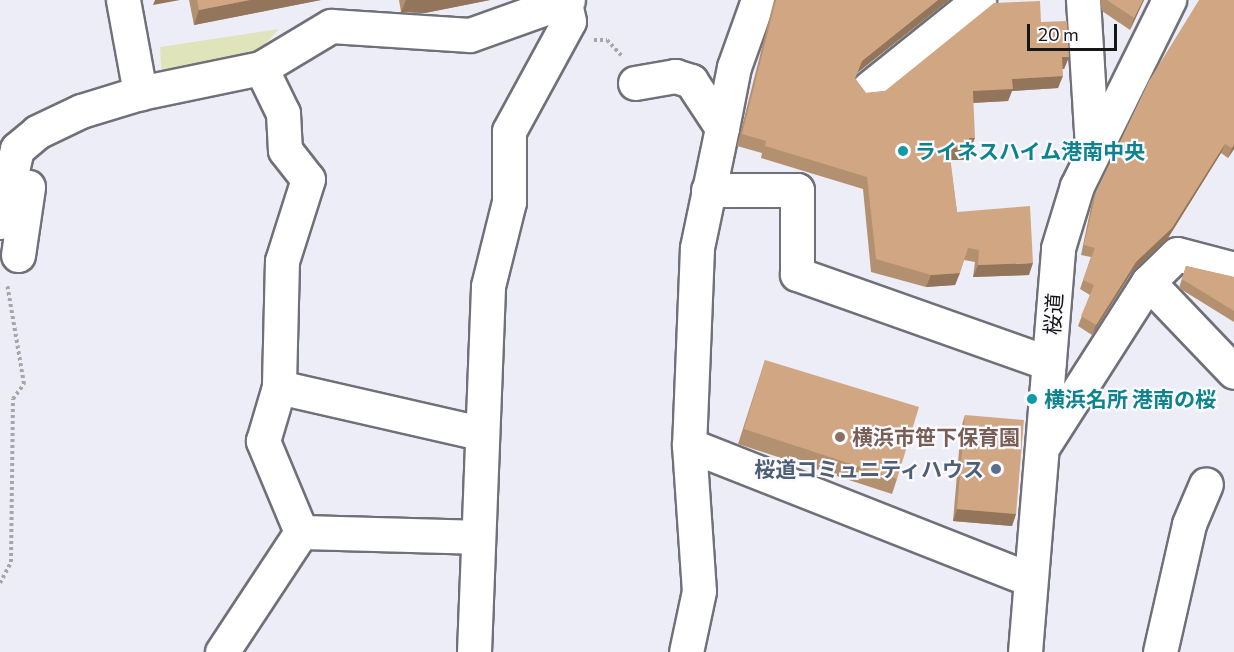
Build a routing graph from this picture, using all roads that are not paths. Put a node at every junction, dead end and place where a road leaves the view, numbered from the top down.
1 (123, 0) edge
2 (758, 0) edge
3 (979, 0) edge
4 (1083, 0) edge
5 (1169, 0) edge
6 (566, 1) edge
7 (261, 68) junction
8 (630, 71) road end
9 (869, 88) dead end
10 (140, 93) junction
11 (722, 128) junction
12 (37, 132) junction
13 (1092, 153) junction
14 (708, 190) junction
15 (0, 222) edge
16 (18, 255) road end
17 (1234, 269) edge
18 (1148, 282) junction
19 (1049, 363) junction
20 (1234, 372) edge
21 (279, 387) junction
22 (480, 433) junction
23 (689, 445) junction
24 (1040, 450) junction
25 (1206, 484) dead end
26 (301, 531) junction
27 (475, 537) junction
28 (1027, 578) junction
29 (1033, 650) edge
30 (222, 652) edge
31 (474, 652) edge
32 (686, 652) edge
33 (1160, 652) edge

1 - 10 street
2 - 11 street
3 - 9 street
4 - 13 street
5 - 13 street, 桜道
6 - 7 street
6 - 22 street
7 - 10 street
7 - 21 street
8 - 11 street
10 - 12 street
11 - 14 street
12 - 15 street
12 - 16 street
13 - 19 street, 桜道
14 - 19 street
14 - 23 street
17 - 18 street
18 - 20 street
18 - 24 street
19 - 24 street, 桜道
21 - 22 street
21 - 26 street
22 - 27 street
23 - 28 street
23 - 32 street
24 - 28 street, 桜道
25 - 33 street
26 - 27 street
26 - 30 street
27 - 31 street
28 - 29 street, 桜道

